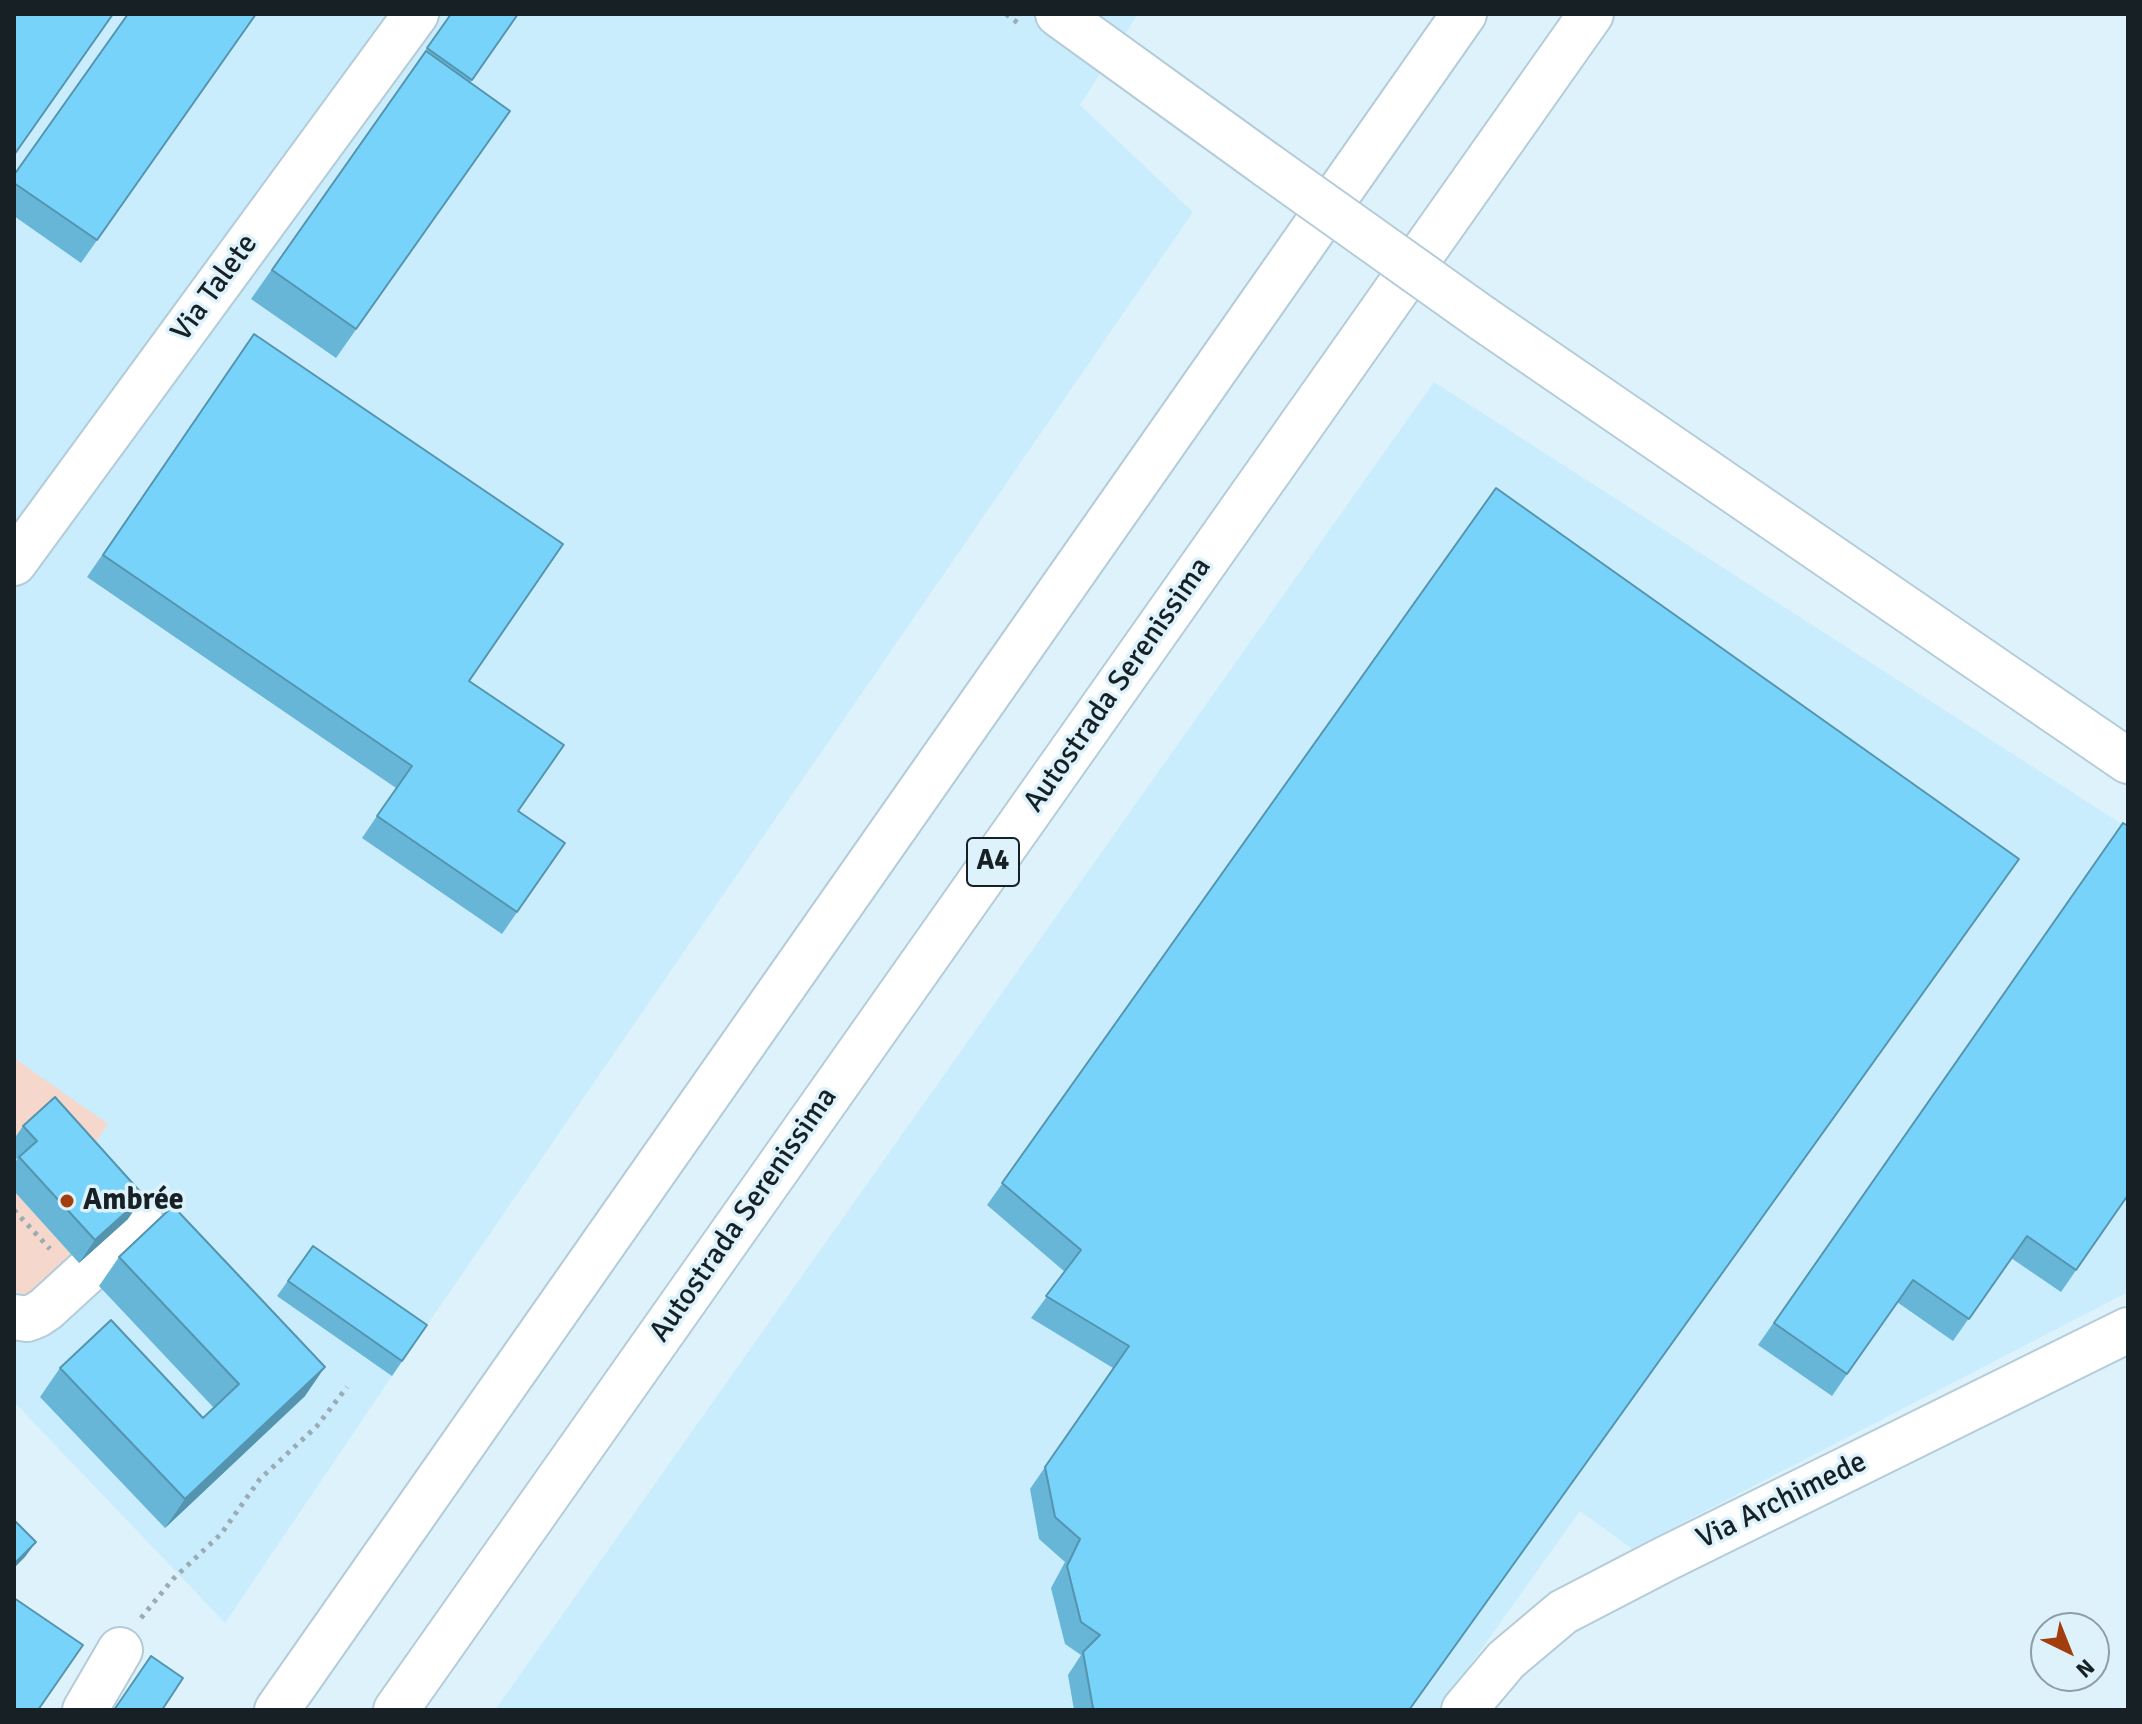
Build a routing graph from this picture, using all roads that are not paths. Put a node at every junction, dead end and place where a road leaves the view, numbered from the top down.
1 (416, 14) edge
2 (1058, 14) edge
3 (1464, 14) edge
4 (1591, 14) edge
5 (14, 563) edge
6 (2128, 761) edge
7 (141, 1222) edge
8 (14, 1317) edge
9 (2128, 1330) edge
10 (118, 1654) road end
11 (85, 1710) edge
12 (277, 1710) edge
13 (396, 1710) edge
14 (1464, 1710) edge

1 - 5 main road, Via Talete
2 - 6 main road, bridge
3 - 12 main road
4 - 13 main road, Autostrada Serenissima / A4
7 - 8 main road
9 - 14 main road, Via Archimede
10 - 11 main road

